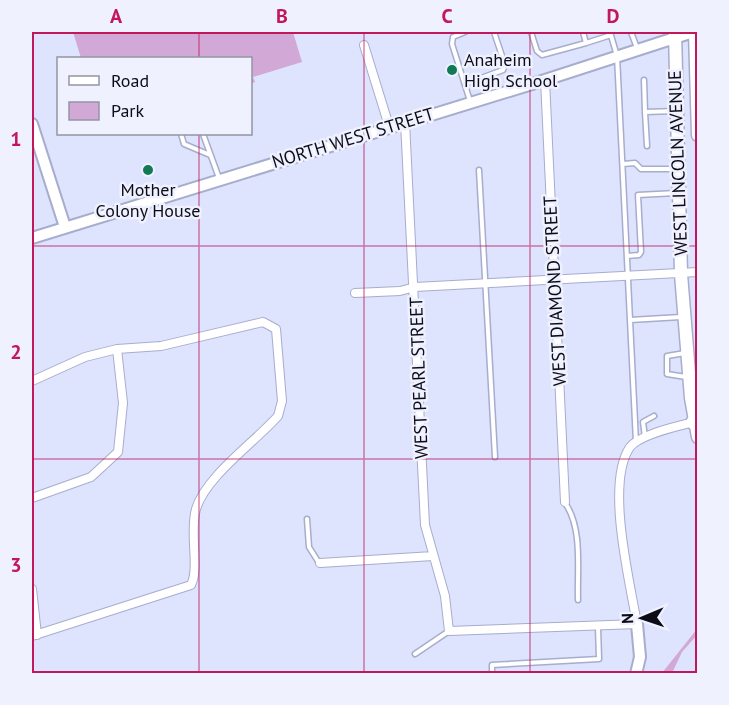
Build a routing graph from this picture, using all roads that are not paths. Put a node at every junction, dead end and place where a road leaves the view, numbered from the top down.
1 (465, 32) edge
2 (494, 32) edge
3 (531, 32) edge
4 (583, 32) edge
5 (631, 32) edge
6 (694, 32) edge
7 (610, 33) edge
8 (675, 34) edge
9 (586, 43) junction
10 (364, 45) dead end
11 (637, 49) junction
12 (617, 56) junction
13 (545, 80) junction
14 (644, 80) dead end
15 (465, 84) junction
16 (470, 102) junction
17 (677, 111) junction
18 (645, 112) junction
19 (405, 122) junction
20 (32, 124) edge
21 (389, 126) junction
22 (181, 135) edge
23 (203, 135) edge
24 (698, 135) edge
25 (647, 146) dead end
26 (211, 155) junction
27 (623, 164) junction
28 (678, 169) junction
29 (479, 170) dead end
30 (220, 179) junction
31 (679, 193) junction
32 (65, 227) junction
33 (32, 238) edge
34 (627, 256) junction
35 (698, 272) edge
36 (681, 274) junction
37 (628, 276) junction
38 (554, 278) junction
39 (484, 283) junction
40 (415, 287) junction
41 (355, 293) dead end
42 (685, 317) junction
43 (630, 320) junction
44 (117, 349) junction
45 (688, 352) junction
46 (690, 377) junction
47 (32, 381) edge
48 (654, 416) dead end
49 (697, 425) edge
50 (645, 438) junction
51 (636, 442) junction
52 (495, 457) dead end
53 (32, 498) edge
54 (565, 502) joint
55 (307, 519) dead end
56 (433, 556) junction
57 (320, 563) joint
58 (32, 589) edge
59 (578, 600) dead end
60 (637, 624) junction
61 (598, 627) junction
62 (449, 631) junction
63 (34, 635) edge
64 (415, 654) dead end
65 (492, 674) edge
66 (636, 674) edge

1 - 15 lane
2 - 15 lane
3 - 9 lane
4 - 9 lane
5 - 11 lane
6 - 8 street, NORTH WEST STREET
6 - 24 main road, WEST LINCOLN AVENUE
7 - 9 lane
7 - 12 lane
8 - 11 street, NORTH WEST STREET
8 - 17 main road, WEST LINCOLN AVENUE
10 - 21 street
11 - 12 street, NORTH WEST STREET
12 - 13 street, NORTH WEST STREET
12 - 27 lane
13 - 16 street, NORTH WEST STREET
13 - 38 street, WEST DIAMOND STREET
14 - 18 lane
15 - 16 lane
16 - 19 street, NORTH WEST STREET
17 - 18 lane
17 - 28 main road, WEST LINCOLN AVENUE
18 - 25 lane
19 - 21 street, NORTH WEST STREET
19 - 40 street, WEST PEARL STREET
20 - 32 street
21 - 30 street, NORTH WEST STREET
22 - 26 lane
23 - 26 lane
26 - 30 lane
27 - 28 lane
27 - 34 lane
28 - 31 main road, WEST LINCOLN AVENUE
29 - 39 lane
30 - 32 street, NORTH WEST STREET
31 - 34 lane
31 - 36 main road, WEST LINCOLN AVENUE
32 - 33 street, NORTH WEST STREET
34 - 37 lane
35 - 36 street
36 - 37 street
36 - 42 main road, WEST LINCOLN AVENUE
37 - 38 street
37 - 43 lane
38 - 39 street
38 - 54 street, WEST DIAMOND STREET
39 - 40 street
39 - 52 lane
40 - 41 street
40 - 56 street, WEST PEARL STREET
42 - 43 lane
42 - 45 main road, WEST LINCOLN AVENUE
43 - 51 lane
44 - 47 street
44 - 53 street
44 - 63 street
45 - 46 main road, WEST LINCOLN AVENUE
45 - 46 lane
46 - 49 main road, WEST LINCOLN AVENUE
48 - 50 lane
49 - 50 street
50 - 51 street
51 - 60 street
54 - 59 lane
55 - 57 lane
56 - 57 street
56 - 62 street, WEST PEARL STREET
58 - 63 street
60 - 61 street
60 - 66 street
61 - 62 street
61 - 65 lane
62 - 64 lane

